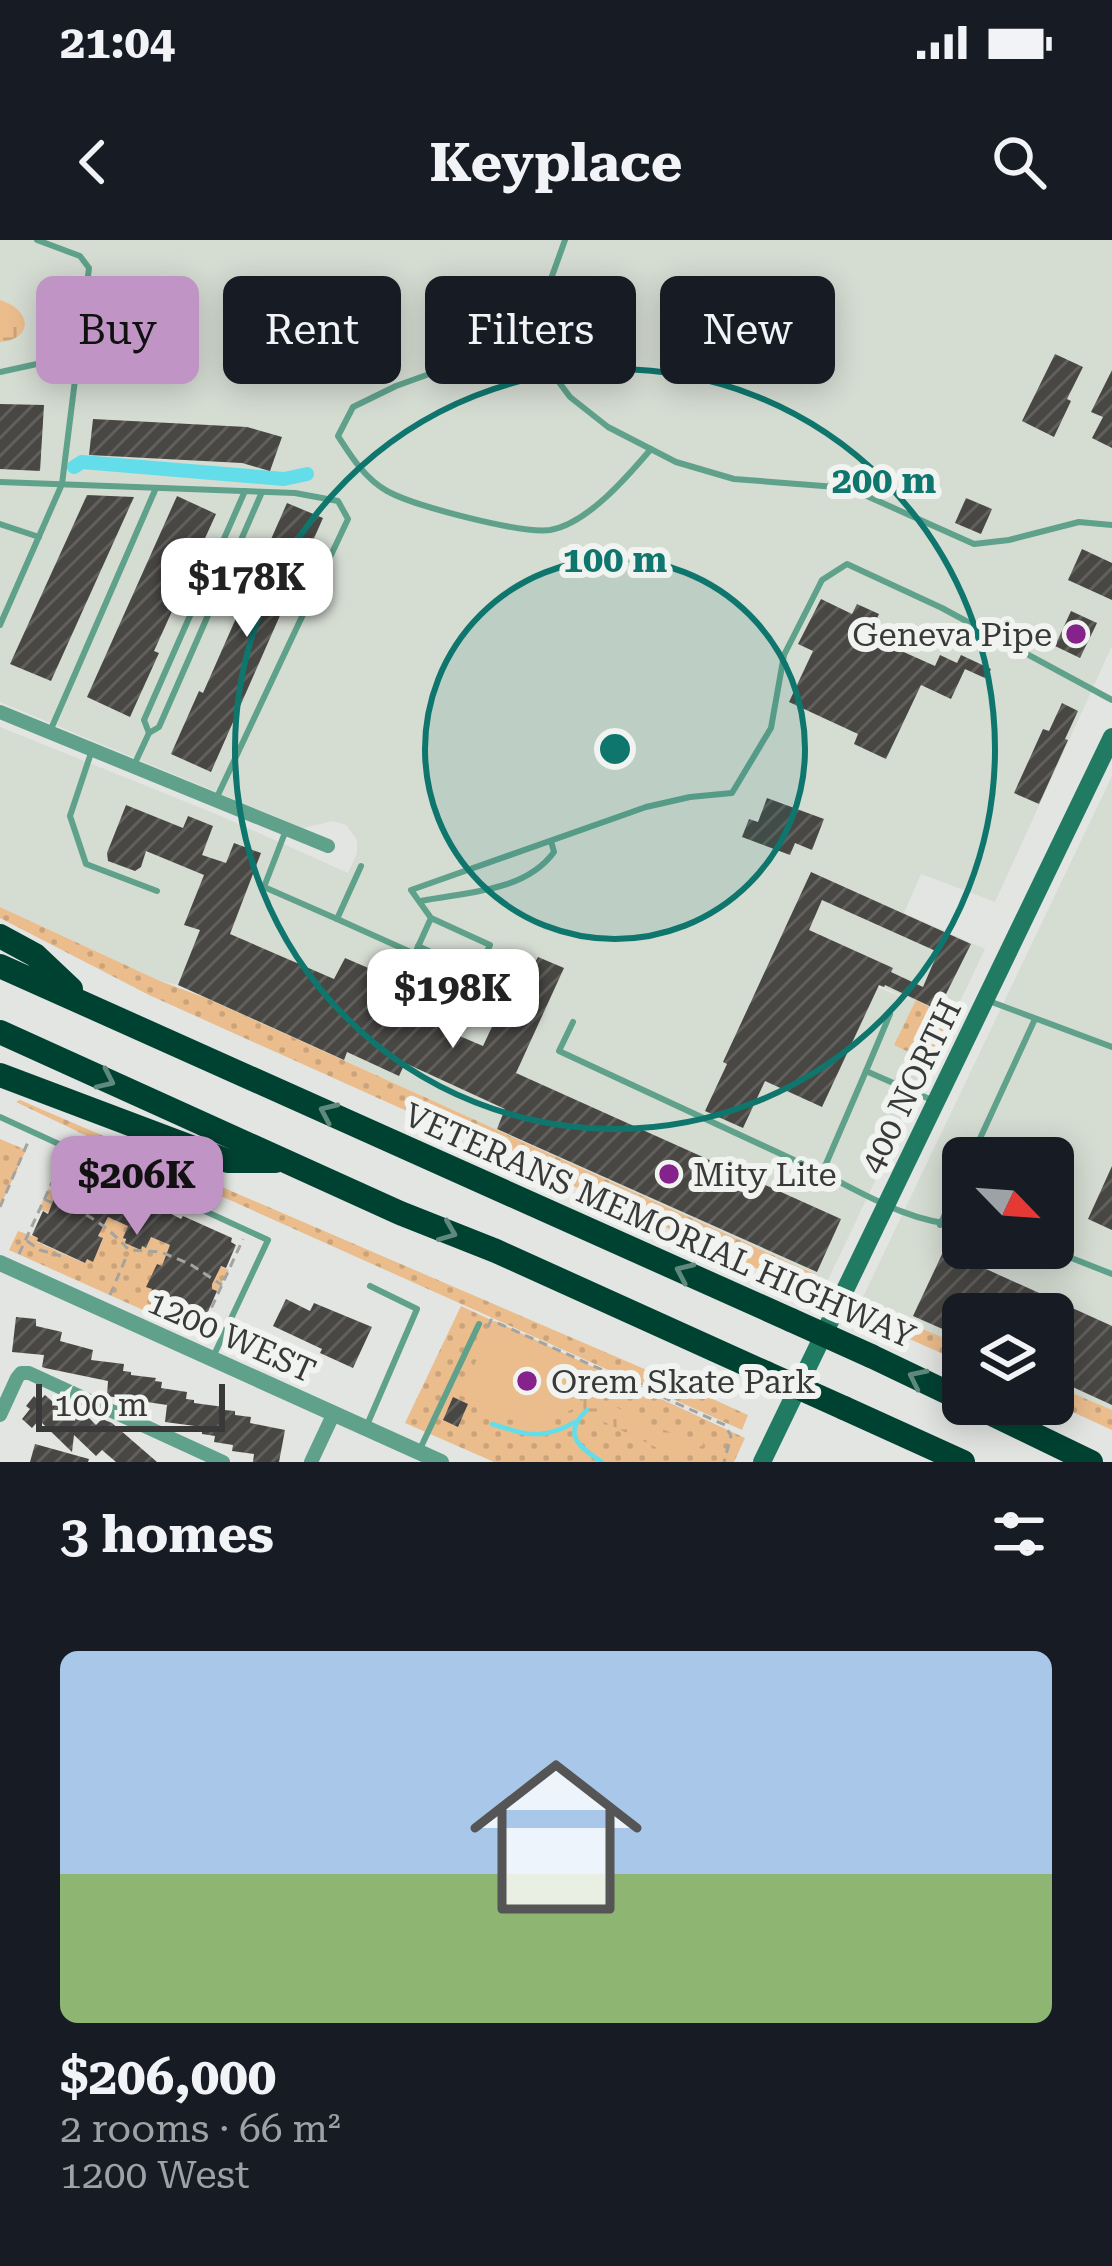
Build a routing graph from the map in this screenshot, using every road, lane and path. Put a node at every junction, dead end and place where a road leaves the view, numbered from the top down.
1 (37, 240) edge
2 (566, 240) edge
3 (88, 276) edge
4 (553, 276) edge
5 (36, 364) edge
6 (0, 372) edge
7 (425, 376) edge
8 (74, 384) edge
9 (559, 384) edge
10 (651, 449) junction
11 (0, 482) edge
12 (62, 484) junction
13 (156, 488) junction
14 (245, 491) junction
15 (262, 492) junction
16 (0, 524) edge
17 (1110, 526) edge
18 (39, 537) junction
19 (0, 625) edge
20 (1112, 700) edge
21 (0, 712) edge
22 (50, 732) junction
23 (149, 733) junction
24 (1112, 736) edge
25 (93, 750) junction
26 (134, 767) junction
27 (215, 800) junction
28 (286, 829) junction
29 (551, 841) junction
30 (328, 846) dead end
31 (362, 866) dead end
32 (158, 891) dead end
33 (419, 902) junction
34 (431, 918) junction
35 (337, 919) junction
36 (0, 936) edge
37 (417, 950) junction
38 (0, 965) edge
39 (477, 974) junction
40 (985, 999) junction
41 (86, 1002) junction
42 (890, 1014) dead end
43 (1035, 1019) junction
44 (572, 1022) dead end
45 (0, 1032) edge
46 (1112, 1048) edge
47 (866, 1071) junction
48 (0, 1075) edge
49 (936, 1102) junction
50 (0, 1117) edge
51 (981, 1137) edge
52 (29, 1140) dead end
53 (64, 1156) dead end
54 (283, 1161) junction
55 (822, 1173) junction
56 (0, 1178) edge
57 (11, 1182) junction
58 (44, 1199) junction
59 (886, 1205) junction
60 (0, 1207) edge
61 (942, 1221) edge
62 (940, 1225) joint
63 (244, 1236) dead end
64 (26, 1240) junction
65 (130, 1250) junction
66 (19, 1254) dead end
67 (61, 1256) dead end
68 (1074, 1259) edge
69 (0, 1263) edge
70 (1112, 1274) edge
71 (222, 1285) junction
72 (370, 1286) dead end
73 (110, 1295) dead end
74 (172, 1307) dead end
75 (205, 1321) junction
76 (479, 1324) dead end
77 (199, 1335) dead end
78 (482, 1339) dead end
79 (211, 1360) junction
80 (942, 1390) edge
81 (0, 1414) edge
82 (333, 1414) junction
83 (1015, 1425) edge
84 (365, 1429) junction
85 (418, 1452) junction
86 (223, 1462) edge
87 (311, 1462) edge
88 (441, 1462) edge
89 (724, 1462) edge
90 (762, 1462) edge
91 (963, 1462) edge
92 (1091, 1462) edge

1 - 3 lane
2 - 4 lane
5 - 6 lane
7 - 10 lane
8 - 12 lane
9 - 10 lane
10 - 17 lane
11 - 12 lane
12 - 13 lane
12 - 18 lane
13 - 14 lane
13 - 22 lane
14 - 15 lane
14 - 23 lane
15 - 23 lane
15 - 27 lane
16 - 18 lane
18 - 19 lane
20 - 29 lane
21 - 22 street
22 - 25 street
23 - 26 lane
24 - 40 main road, 400 NORTH
25 - 26 street
25 - 32 lane
26 - 27 street
27 - 28 street
28 - 30 street
28 - 35 lane
29 - 33 lane
29 - 33 lane
31 - 35 lane
33 - 34 lane
34 - 37 lane
34 - 39 lane
35 - 37 lane
36 - 41 highway
37 - 39 lane
37 - 39 lane
38 - 41 highway, VETERANS MEMORIAL HIGHWAY
40 - 43 lane
40 - 49 main road, 400 NORTH
80 -> 41 highway, VETERANS MEMORIAL HIGHWAY, bridge
42 - 47 lane
43 - 46 lane
43 - 51 lane
44 - 55 lane
45 -> 54 highway
47 - 49 lane
47 - 55 lane
48 - 54 highway
49 - 59 main road, 400 NORTH
50 - 79 lane
52 - 57 path
53 - 58 path
54 -> 91 highway, bridge
55 - 59 lane
56 - 57 path
57 - 60 path
58 - 64 path
58 - 65 path
59 - 62 lane
59 - 90 main road, 400 NORTH
61 - 62 lane
63 - 71 path
64 - 66 path
64 - 67 path
65 - 71 path
65 - 73 path
68 - 70 lane
69 - 79 street, 1200 WEST
71 - 75 path
72 - 84 lane
74 - 75 path
75 - 77 path
76 - 85 lane
78 - 89 path
79 - 82 street, 1200 WEST
81 - 86 street
82 - 84 street, 1200 WEST
82 - 87 street
83 - 92 highway, VETERANS MEMORIAL HIGHWAY
84 - 85 street, 1200 WEST
85 - 88 street, 1200 WEST

